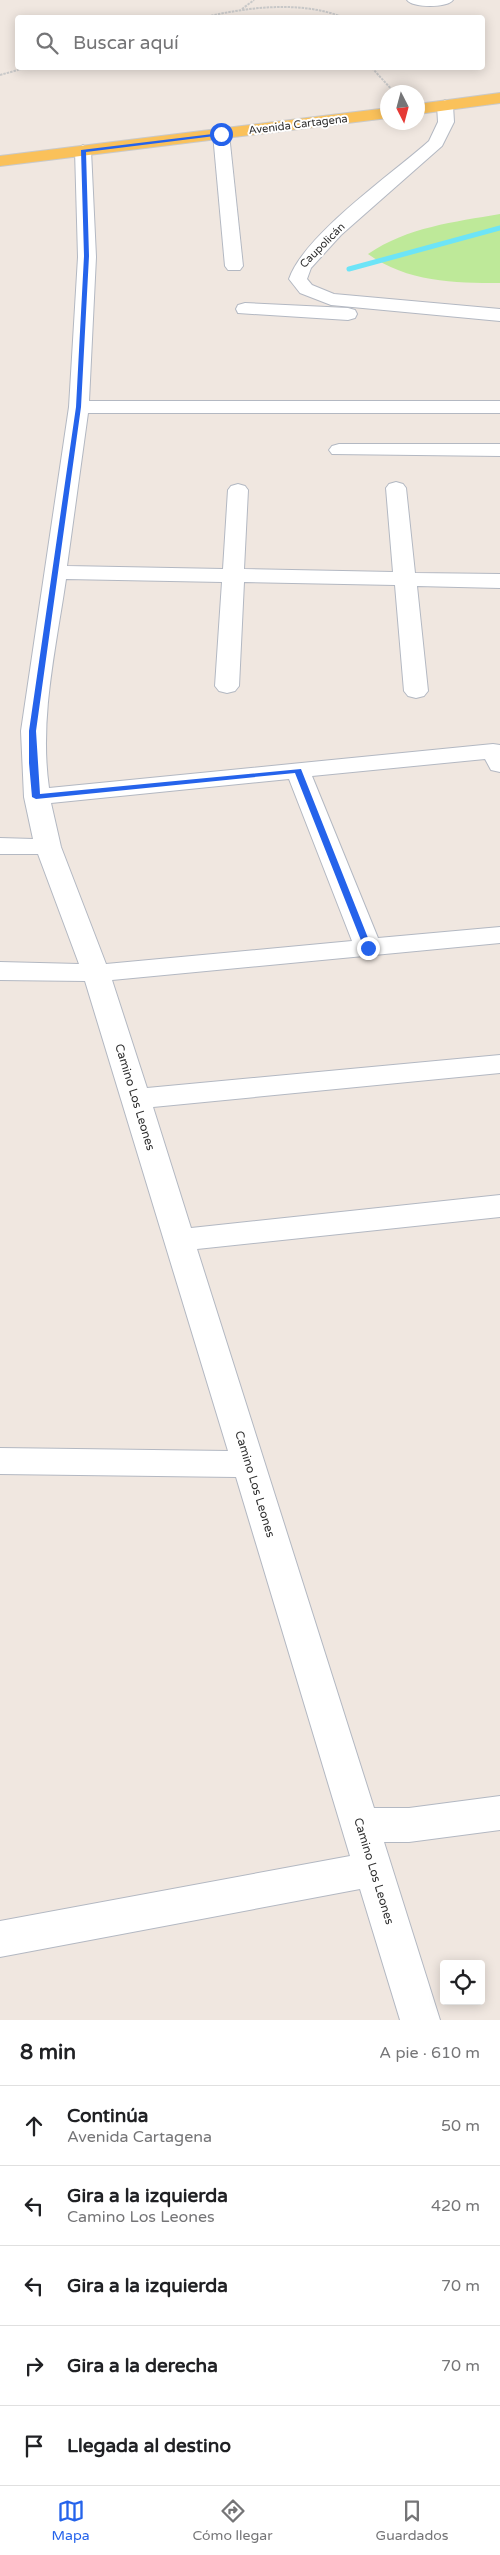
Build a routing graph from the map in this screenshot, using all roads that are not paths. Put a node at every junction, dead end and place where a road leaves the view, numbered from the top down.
1 (414, 0) edge
2 (446, 0) edge
3 (500, 98) edge
4 (445, 105) junction
5 (425, 108) edge
6 (380, 113) edge
7 (221, 134) junction
8 (84, 150) junction
9 (0, 161) edge
10 (234, 266) dead end
11 (245, 309) dead end
12 (500, 316) edge
13 (500, 327) edge
14 (78, 407) junction
15 (500, 407) edge
16 (339, 450) dead end
17 (500, 450) edge
18 (396, 488) dead end
19 (238, 490) dead end
20 (56, 572) junction
21 (233, 576) junction
22 (405, 580) junction
23 (500, 581) edge
24 (227, 686) dead end
25 (416, 691) dead end
26 (500, 765) edge
27 (298, 771) junction
28 (36, 797) junction
29 (0, 846) edge
30 (48, 847) junction
31 (500, 936) edge
32 (368, 948) junction
33 (0, 971) edge
34 (96, 973) junction
35 (500, 1064) edge
36 (136, 1100) junction
37 (500, 1206) edge
38 (179, 1240) junction
39 (0, 1462) edge
40 (249, 1464) junction
41 (500, 1813) edge
42 (360, 1825) junction
43 (374, 1869) junction
44 (0, 1939) edge
45 (420, 2020) edge

1 - 2 street
3 - 4 main road
4 - 5 main road
4 - 12 street, Caupolicán
6 - 7 main road, Avenida Cartagena
7 - 8 main road, Avenida Cartagena
7 - 10 street
8 - 9 main road, Avenida Cartagena
8 - 14 street, Camino Los Leones
11 - 13 street
14 - 15 street
14 - 20 street, Camino Los Leones
16 - 17 street
18 - 22 street
19 - 21 street
20 - 21 street
20 - 28 street, Camino Los Leones
21 - 22 street
21 - 24 street
22 - 23 street
22 - 25 street
26 - 27 street
27 - 28 street
27 - 32 street
28 - 30 street, Camino Los Leones
29 - 30 street
30 - 34 street, Camino Los Leones
31 - 32 street
32 - 34 street
33 - 34 street
34 - 36 street, Camino Los Leones
35 - 36 street
36 - 38 street, Camino Los Leones
37 - 38 street
38 - 40 street, Camino Los Leones
39 - 40 street
40 - 42 street, Camino Los Leones
41 - 42 street
42 - 43 street, Camino Los Leones
43 - 44 street
43 - 45 street, Camino Los Leones

